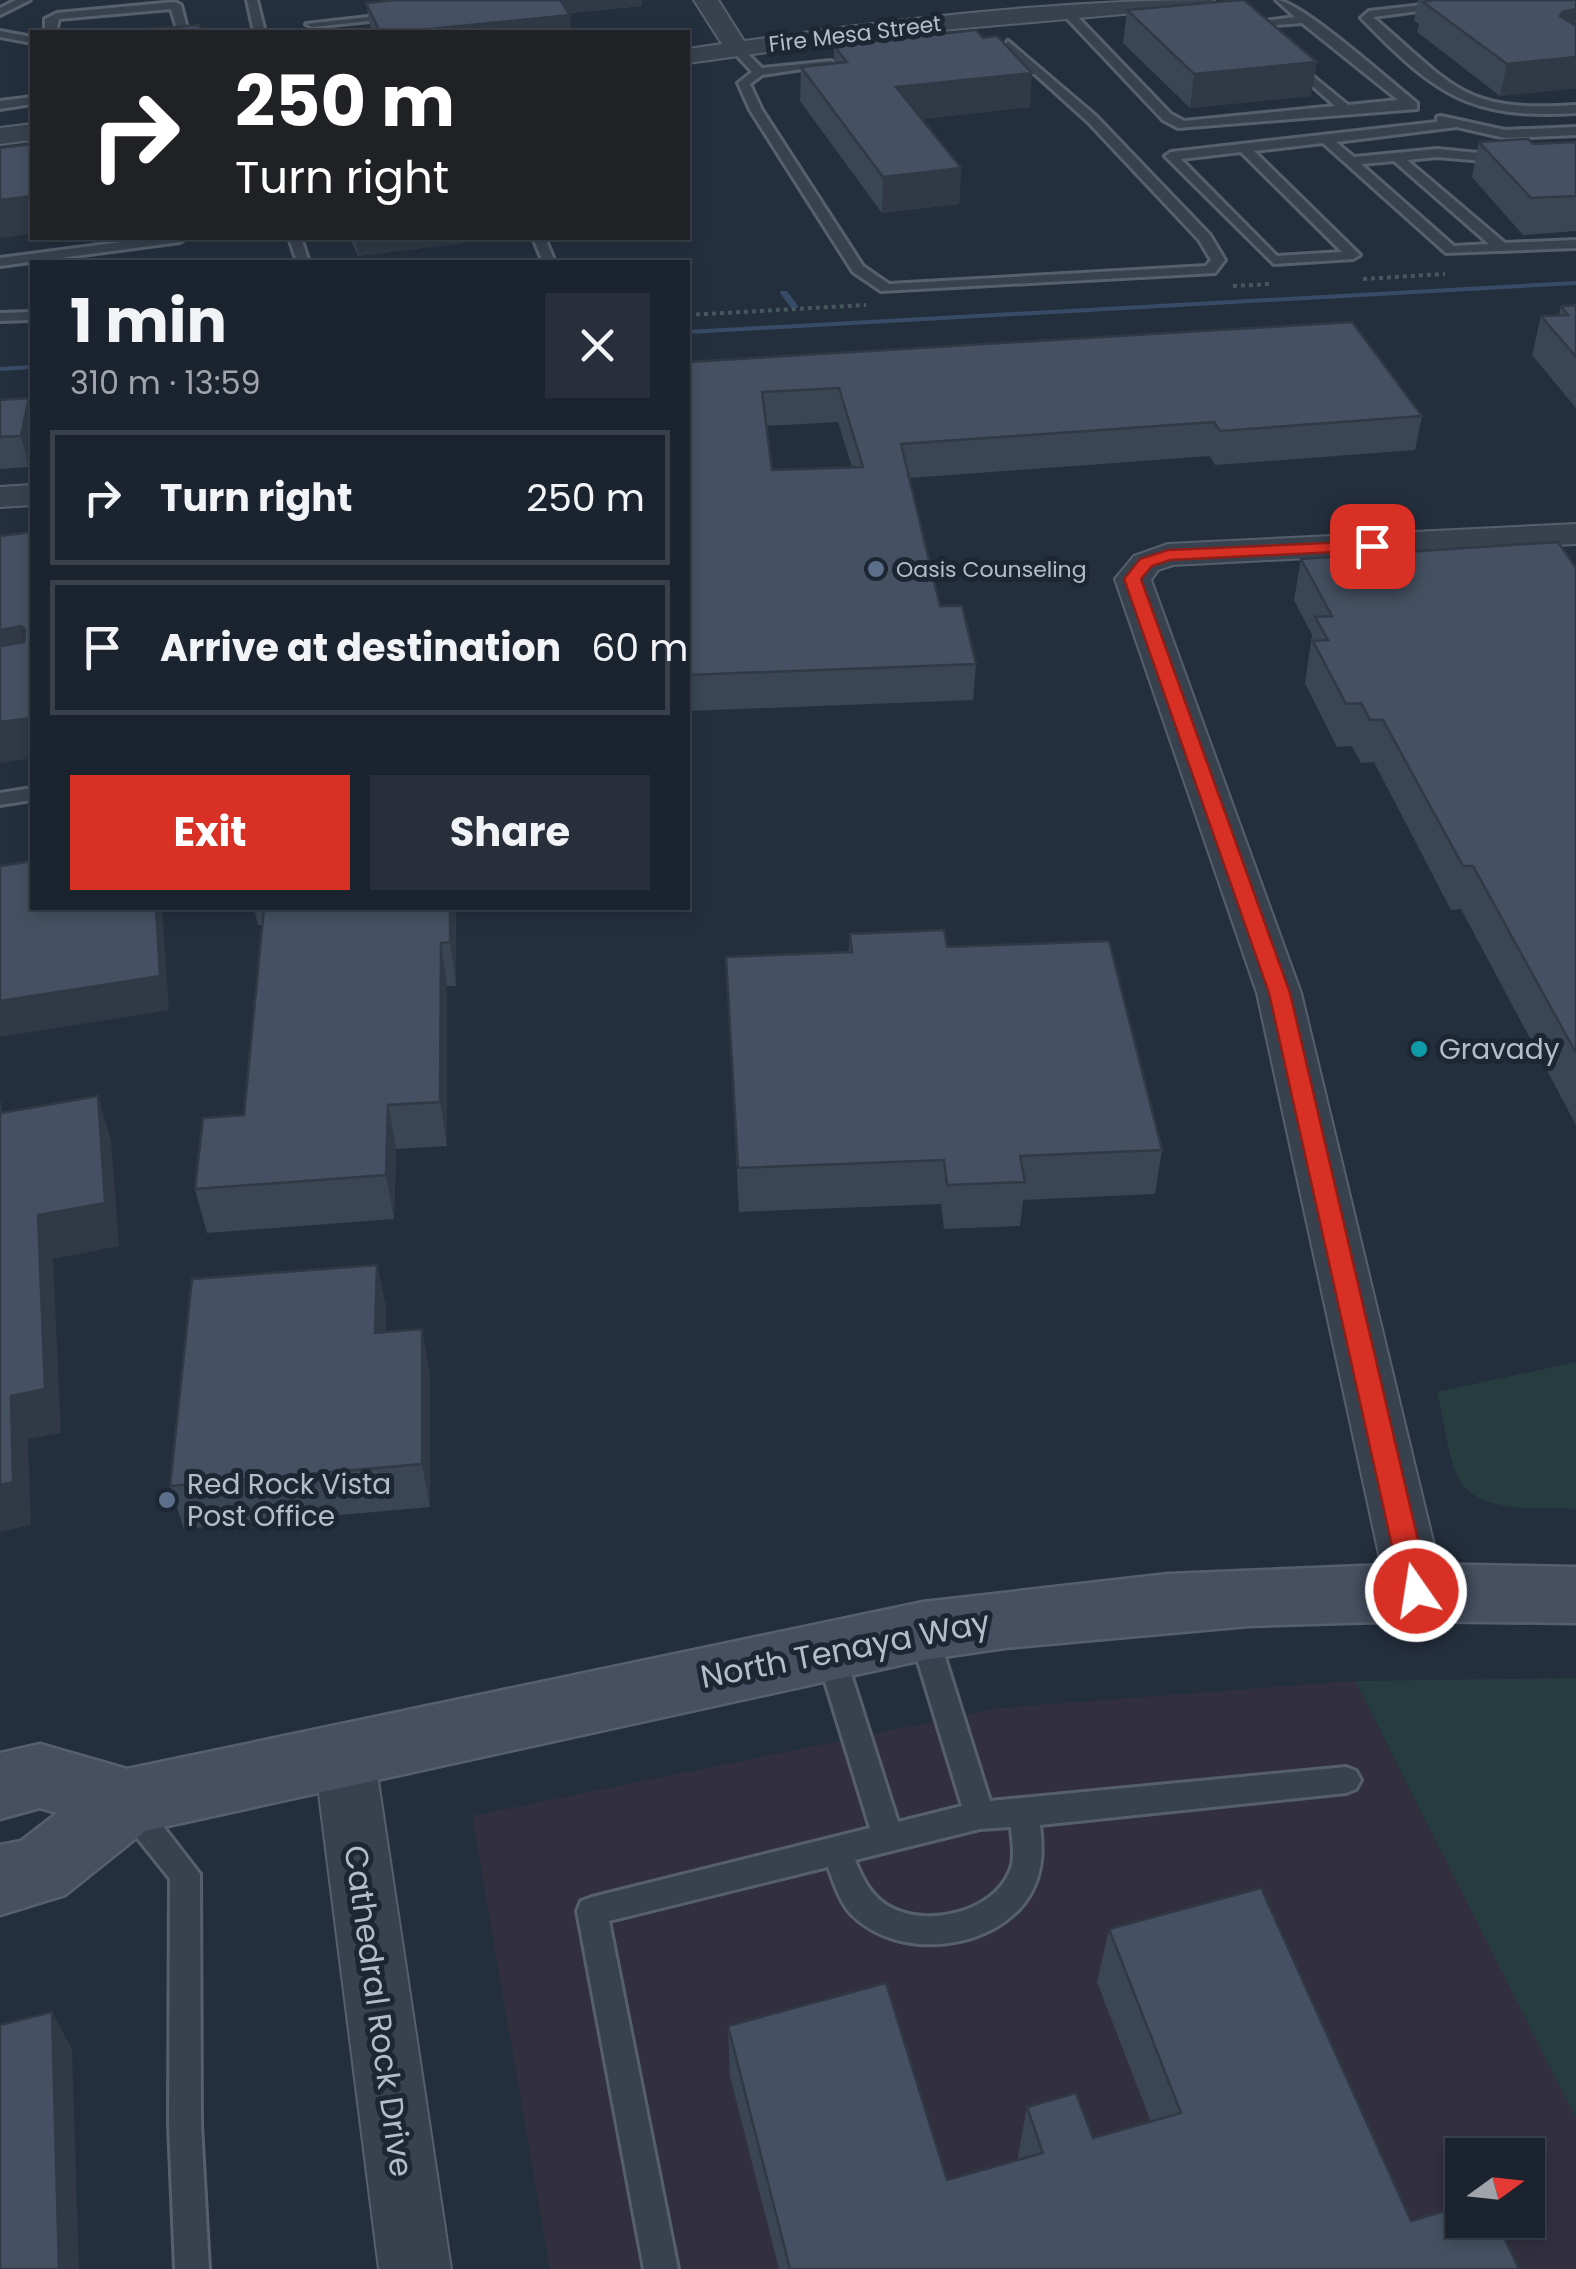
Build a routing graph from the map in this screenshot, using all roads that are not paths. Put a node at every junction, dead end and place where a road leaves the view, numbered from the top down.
1 (0, 0) edge
2 (252, 0) edge
3 (706, 0) edge
4 (1202, 0) edge
5 (1281, 0) edge
6 (1497, 0) edge
7 (23, 1) edge
8 (0, 12) edge
9 (1067, 12) junction
10 (416, 14) edge
11 (1306, 19) junction
12 (984, 20) junction
13 (312, 23) edge
14 (1250, 24) junction
15 (1230, 26) edge
16 (51, 30) edge
17 (181, 30) edge
18 (260, 30) edge
19 (0, 34) edge
20 (1112, 36) dead end
21 (1264, 36) edge
22 (1092, 38) junction
23 (30, 40) edge
24 (1277, 48) edge
25 (738, 50) junction
26 (690, 56) edge
27 (844, 62) edge
28 (758, 72) junction
29 (30, 101) edge
30 (1407, 103) junction
31 (0, 105) edge
32 (1345, 109) junction
33 (1576, 109) edge
34 (1455, 124) junction
35 (1576, 130) edge
36 (30, 132) edge
37 (1543, 132) junction
38 (0, 136) edge
39 (1326, 138) junction
40 (1552, 146) edge
41 (1244, 148) junction
42 (1397, 157) junction
43 (1351, 161) junction
44 (1524, 161) edge
45 (165, 240) edge
46 (1576, 244) edge
47 (1502, 248) junction
48 (0, 262) edge
49 (30, 316) edge
50 (0, 317) edge
51 (30, 495) edge
52 (0, 497) edge
53 (1576, 534) edge
54 (30, 794) edge
55 (0, 798) edge
56 (1416, 1591) junction
57 (1576, 1595) edge
58 (923, 1631) junction
59 (829, 1649) junction
60 (344, 1754) junction
61 (1346, 1780) dead end
62 (0, 1786) edge
63 (127, 1802) junction
64 (1024, 1812) junction
65 (980, 1815) junction
66 (888, 1837) junction
67 (836, 1850) junction
68 (0, 1880) edge
69 (192, 2269) edge
70 (415, 2269) edge
71 (661, 2269) edge

1 - 7 lane
2 - 18 lane
3 - 25 street
4 - 9 street, Fire Mesa Street
5 - 11 lane
6 - 33 lane
7 - 8 lane
9 - 12 street, Fire Mesa Street
9 - 22 lane
10 - 13 lane
11 - 14 lane
11 - 30 lane
12 - 25 street, Fire Mesa Street
12 - 28 lane
14 - 15 lane
14 - 21 lane
16 - 17 lane
19 - 23 lane
20 - 22 lane
22 - 32 lane
24 - 32 lane
25 - 26 street, Fire Mesa Street
25 - 28 lane
27 - 28 lane
29 - 31 lane
30 - 32 lane
30 - 34 lane
34 - 37 lane
34 - 39 lane
35 - 37 lane
36 - 38 street
37 - 40 lane
39 - 41 lane
39 - 43 lane
41 - 41 lane
42 - 43 lane
42 - 44 lane
42 - 47 lane
43 - 47 lane
45 - 48 lane
46 - 47 lane
49 - 50 lane
51 - 52 street
53 - 56 street
54 - 55 lane
56 - 57 main road, North Tenaya Way
56 - 58 main road, North Tenaya Way
58 - 59 main road, North Tenaya Way
58 - 65 lane
59 - 60 main road, North Tenaya Way
59 - 66 lane
60 - 63 main road, North Tenaya Way
60 - 70 street, Cathedral Rock Drive
61 - 64 lane
62 - 63 main road, North Tenaya Way
63 - 68 main road, North Tenaya Way
63 - 69 lane
64 - 65 lane
64 - 67 lane
65 - 66 lane
66 - 67 lane
67 - 71 lane

